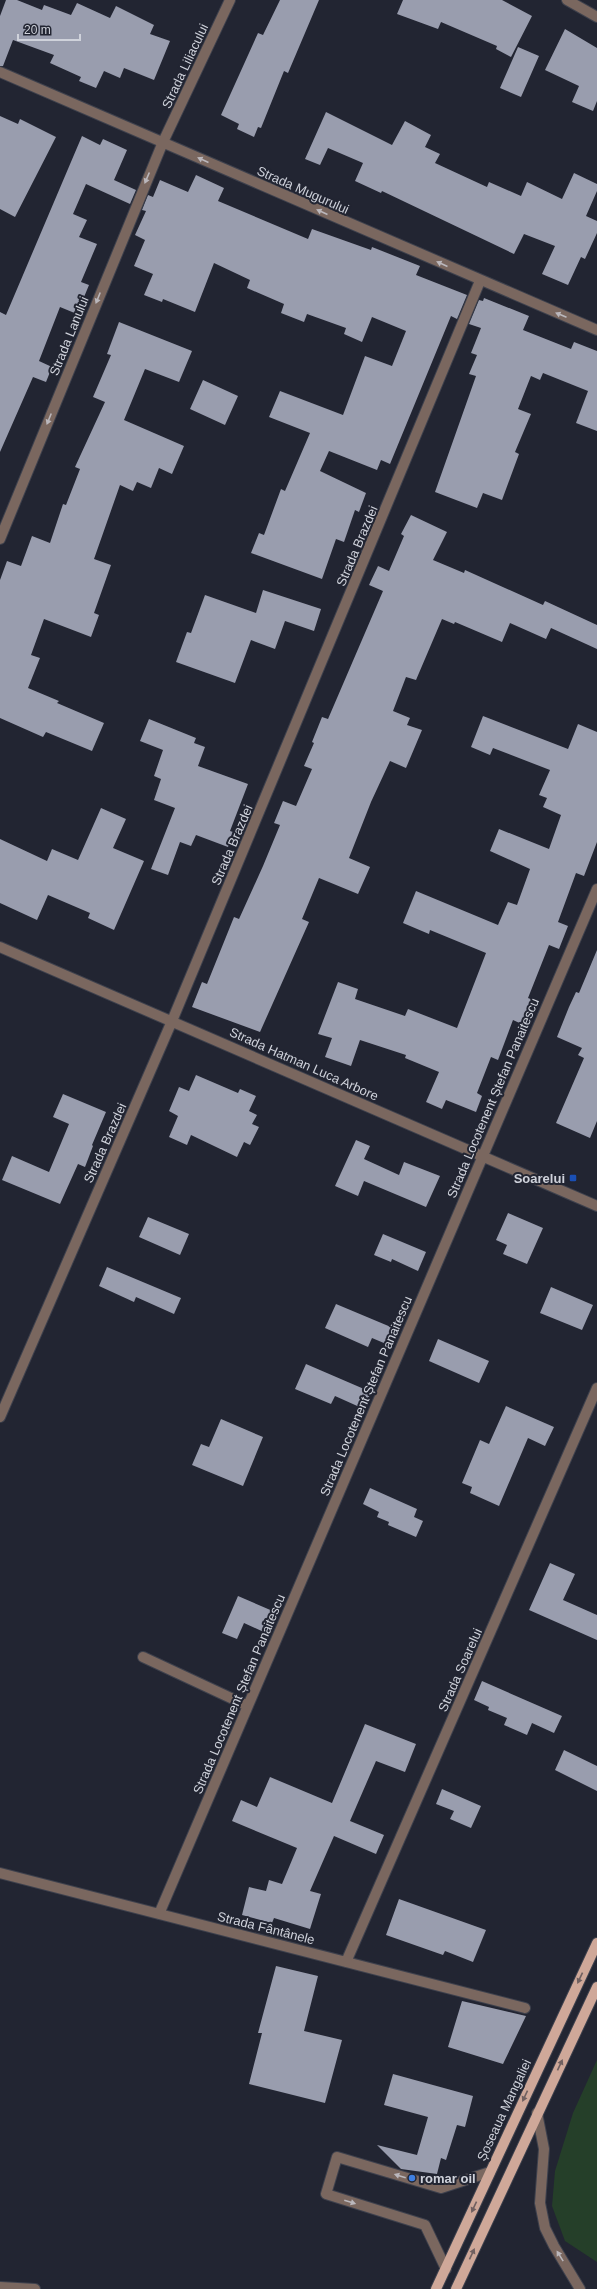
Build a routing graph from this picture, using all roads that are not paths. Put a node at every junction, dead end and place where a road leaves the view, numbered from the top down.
1 (230, 0) edge
2 (567, 0) edge
3 (597, 17) edge
4 (0, 72) edge
5 (163, 142) junction
6 (480, 281) junction
7 (597, 330) edge
8 (0, 539) edge
9 (597, 889) edge
10 (0, 947) edge
11 (172, 1021) junction
12 (483, 1156) junction
13 (597, 1206) edge
14 (597, 1388) edge
15 (0, 1417) edge
16 (143, 1657) dead end
17 (248, 1706) junction
18 (0, 1873) edge
19 (159, 1914) junction
20 (597, 1943) edge
21 (346, 1962) junction
22 (597, 1987) edge
23 (525, 2008) dead end
24 (537, 2113) junction
25 (490, 2172) junction
26 (446, 2268) junction
27 (0, 2287) edge
28 (35, 2289) edge
29 (436, 2289) edge
30 (456, 2289) edge
31 (580, 2289) edge

1 - 5 street, Strada Liliacului
2 - 3 street
4 - 5 street, Strada Mugurului
6 -> 5 street, Strada Mugurului
5 -> 8 street, Strada Lanului
7 -> 6 street, Strada Mugurului
6 - 11 street, Strada Brazdei
9 - 12 street, Strada Locotenent Ștefan Panaitescu
10 - 11 street, Strada Hatman Luca Arbore
11 - 12 street, Strada Hatman Luca Arbore
11 - 15 street, Strada Brazdei
12 - 13 street, Strada Hatman Luca Arbore
12 - 17 street, Strada Locotenent Ștefan Panaitescu
14 - 21 street, Strada Soarelui
16 - 17 street
17 - 19 street, Strada Locotenent Ștefan Panaitescu
18 - 19 street, Strada Fântânele
19 - 21 street, Strada Fântânele
20 -> 25 main road, Șoseaua Mangaliei
21 - 23 street, Strada Fântânele
24 -> 22 main road
30 -> 24 main road
31 -> 24 street
25 -> 26 main road, Șoseaua Mangaliei
25 -> 26 street
26 - 29 main road, Șoseaua Mangaliei
27 - 28 street

